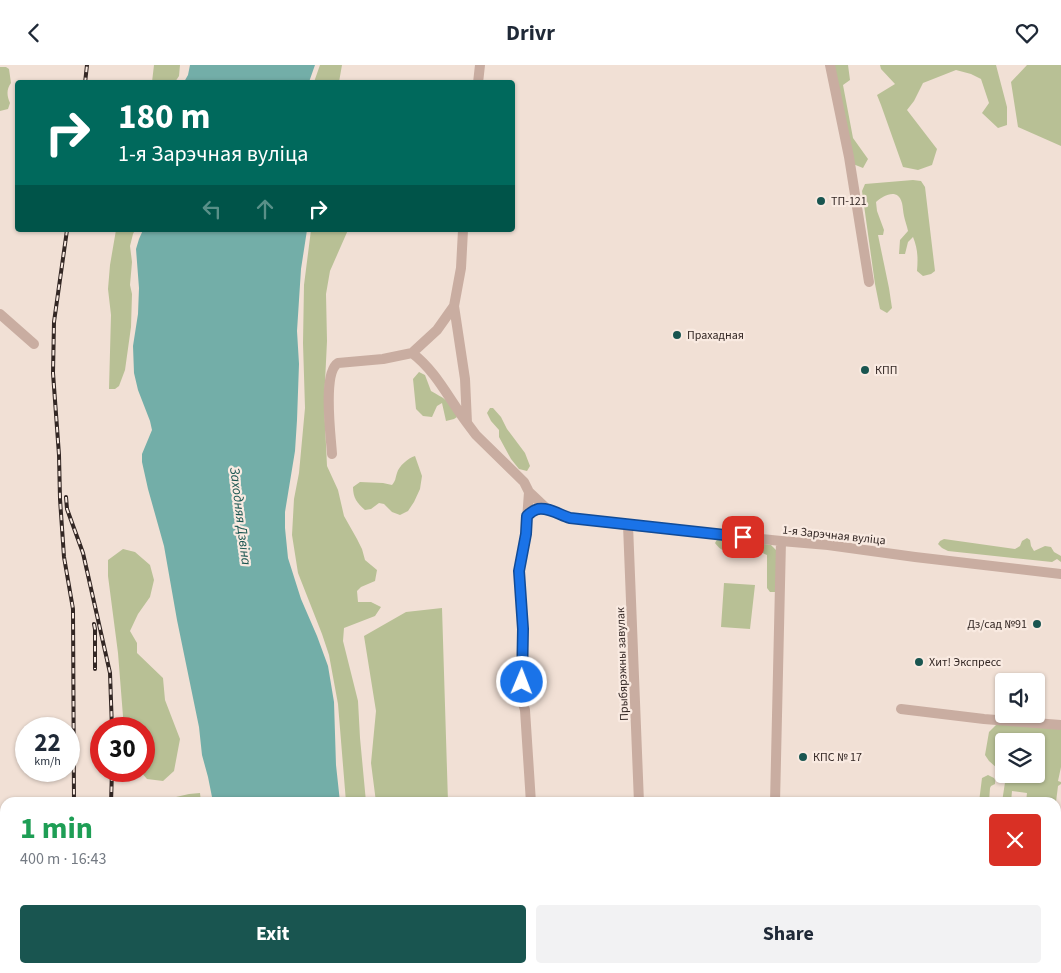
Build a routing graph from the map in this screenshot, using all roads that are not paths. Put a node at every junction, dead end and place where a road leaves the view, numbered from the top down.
1 (480, 65) edge
2 (830, 65) edge
3 (478, 80) edge
4 (463, 232) edge
5 (869, 282) dead end
6 (454, 306) junction
7 (0, 314) edge
8 (34, 345) dead end
9 (412, 353) junction
10 (467, 423) junction
11 (332, 454) dead end
12 (529, 492) junction
13 (546, 509) junction
14 (527, 516) junction
15 (628, 525) junction
16 (781, 541) junction
17 (1061, 574) edge
18 (900, 709) dead end
19 (1061, 725) edge
20 (531, 797) edge
21 (639, 797) edge
22 (775, 797) edge

1 - 3 street
2 - 5 street
4 - 6 street
6 - 9 street
6 - 10 street
7 - 8 street
9 - 10 street, 1-я Зарэчная вуліца
9 - 11 street
10 - 12 street, 1-я Зарэчная вуліца
12 - 13 street, 1-я Зарэчная вуліца
12 - 14 street
13 - 14 street
13 - 15 street, 1-я Зарэчная вуліца
14 - 20 street
15 - 16 street, 1-я Зарэчная вуліца
15 - 21 street, Прыбярэжны завулак
16 - 17 street, 1-я Зарэчная вуліца
16 - 22 street
18 - 19 street

